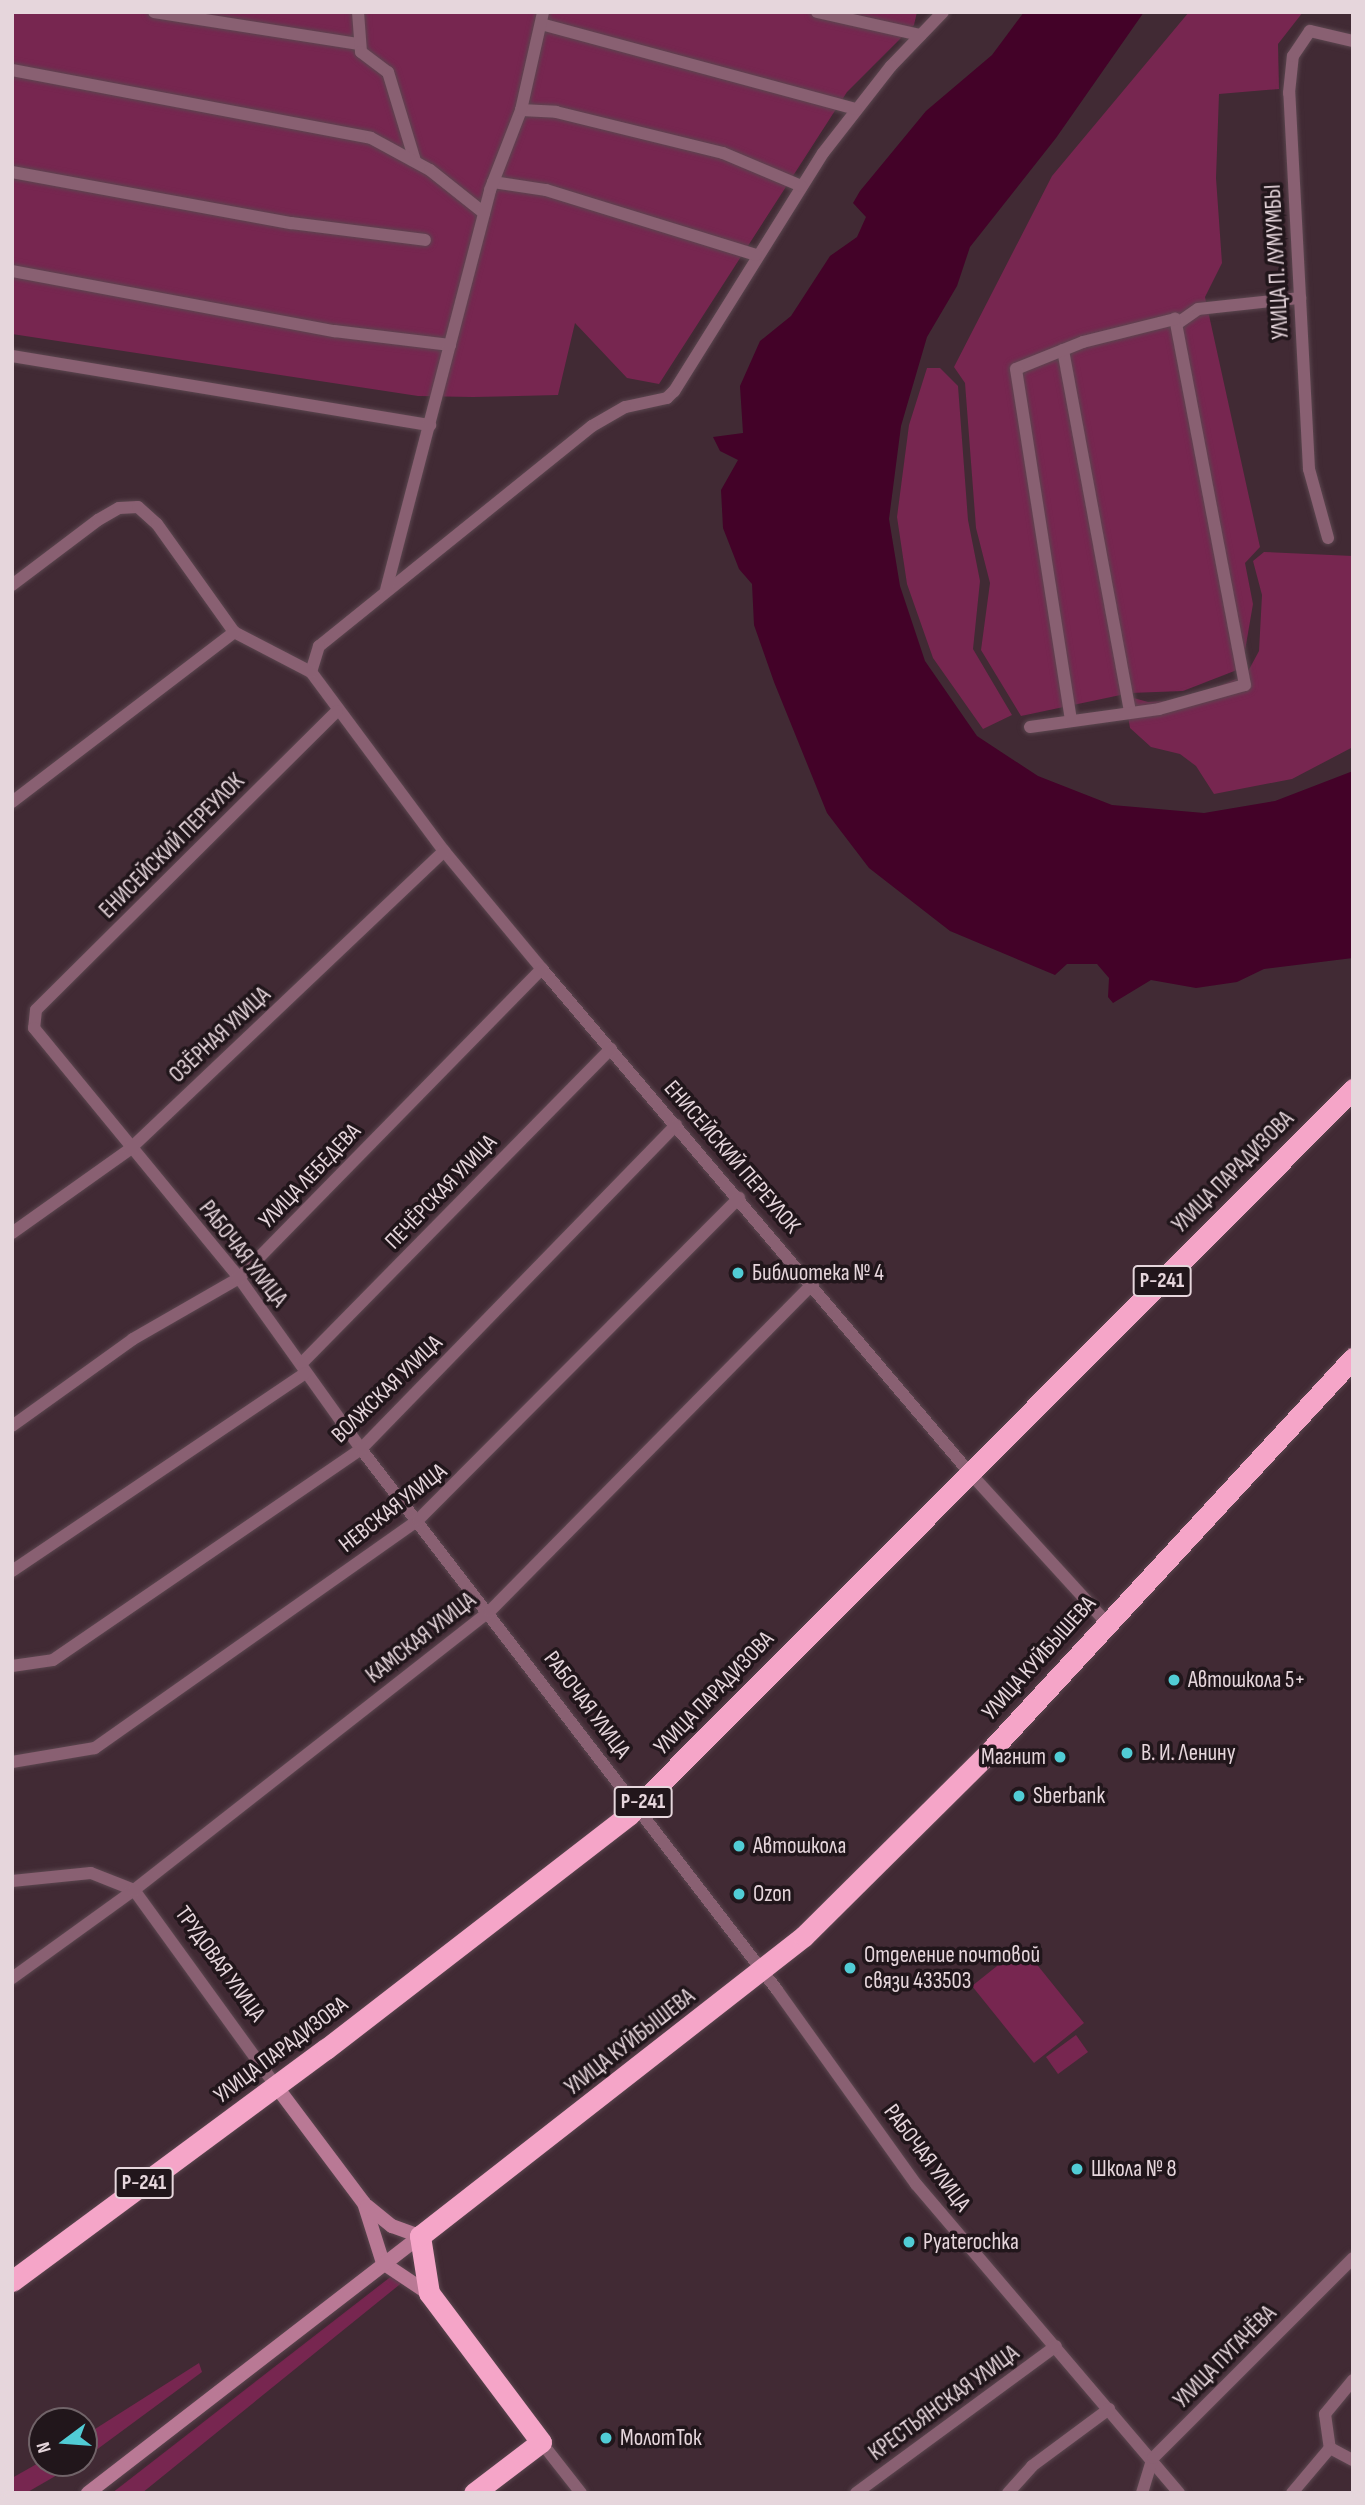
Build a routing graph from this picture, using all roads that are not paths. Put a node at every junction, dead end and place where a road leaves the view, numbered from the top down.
1 (154, 12) edge
2 (358, 12) edge
3 (817, 12) edge
4 (943, 12) edge
5 (542, 18) edge
6 (919, 35) junction
7 (1353, 41) edge
8 (358, 44) junction
9 (12, 70) edge
10 (856, 109) junction
11 (521, 110) junction
12 (415, 160) junction
13 (12, 172) edge
14 (494, 182) junction
15 (801, 186) junction
16 (484, 214) junction
17 (425, 240) dead end
18 (756, 255) junction
19 (12, 271) edge
20 (1300, 298) junction
21 (1178, 323) junction
22 (450, 345) junction
23 (1063, 350) junction
24 (12, 356) edge
25 (430, 425) junction
26 (1328, 538) dead end
27 (12, 585) edge
28 (386, 590) junction
29 (234, 632) junction
30 (311, 672) junction
31 (337, 711) junction
32 (1130, 711) junction
33 (1071, 721) junction
34 (1030, 727) dead end
35 (12, 802) edge
36 (444, 851) junction
37 (542, 969) junction
38 (43, 1039) joint
39 (611, 1049) junction
40 (1353, 1089) edge
41 (676, 1125) junction
42 (130, 1149) junction
43 (739, 1198) junction
44 (12, 1234) edge
45 (239, 1278) junction
46 (813, 1284) junction
47 (1353, 1358) edge
48 (303, 1369) junction
49 (12, 1426) edge
50 (361, 1450) junction
51 (969, 1472) junction
52 (418, 1520) junction
53 (12, 1571) edge
54 (489, 1611) junction
55 (1106, 1622) junction
56 (12, 1666) edge
57 (12, 1762) edge
58 (637, 1807) junction
59 (12, 1881) edge
60 (134, 1890) junction
61 (762, 1971) junction
62 (12, 1978) edge
63 (276, 2086) junction
64 (364, 2203) junction
65 (419, 2236) junction
66 (1353, 2258) edge
67 (383, 2263) junction
68 (12, 2281) edge
69 (429, 2294) junction
70 (1056, 2346) junction
71 (1353, 2380) edge
72 (1110, 2409) junction
73 (541, 2442) junction
74 (1330, 2448) junction
75 (1153, 2458) junction
76 (1353, 2460) edge
77 (88, 2493) edge
78 (474, 2493) edge
79 (581, 2493) edge
80 (856, 2493) edge
81 (1008, 2493) edge
82 (1142, 2493) edge
83 (1179, 2493) edge
84 (1292, 2493) edge

1 - 8 street
2 - 8 street
3 - 6 street
4 - 6 street
5 - 10 street
5 - 11 street
6 - 10 street
7 - 20 street, УЛИЦА П. ЛУМУМБЫ
8 - 12 street
9 - 12 street
10 - 15 street
11 - 14 street
11 - 15 street
12 - 16 street
13 - 17 street
14 - 16 street
14 - 18 street
15 - 18 street
16 - 22 street
18 - 28 street
19 - 22 street
20 - 21 street
20 - 26 street, УЛИЦА П. ЛУМУМБЫ
21 - 23 street
21 - 32 street
22 - 25 street
23 - 32 street
23 - 33 street
24 - 25 street
25 - 28 street
27 - 29 street
28 - 30 street
29 - 30 street
29 - 35 street
30 - 31 street, ЕНИСЕЙСКИЙ ПЕРЕУЛОК
31 - 36 street, ЕНИСЕЙСКИЙ ПЕРЕУЛОК
31 - 38 street, ЕНИСЕЙСКИЙ ПЕРЕУЛОК
32 - 33 street
33 - 34 street
36 - 37 street, ЕНИСЕЙСКИЙ ПЕРЕУЛОК
36 - 42 street, ОЗЁРНАЯ УЛИЦА
37 - 39 street, ЕНИСЕЙСКИЙ ПЕРЕУЛОК
37 - 45 street, УЛИЦА ЛЕБЕДЕВА
38 - 42 street, РАБОЧАЯ УЛИЦА
39 - 41 street, ЕНИСЕЙСКИЙ ПЕРЕУЛОК
39 - 48 street, ПЕЧЁРСКАЯ УЛИЦА
40 - 51 highway, УЛИЦА ПАРАДИЗОВА / Р-241
41 - 43 street, ЕНИСЕЙСКИЙ ПЕРЕУЛОК
41 - 50 street, ВОЛЖСКАЯ УЛИЦА
42 - 44 street, ОЗЁРНАЯ УЛИЦА
42 - 45 street, РАБОЧАЯ УЛИЦА
43 - 46 street, ЕНИСЕЙСКИЙ ПЕРЕУЛОК
43 - 52 street, НЕВСКАЯ УЛИЦА
45 - 48 street, РАБОЧАЯ УЛИЦА
45 - 49 street, УЛИЦА ЛЕБЕДЕВА
46 - 51 street, ЕНИСЕЙСКИЙ ПЕРЕУЛОК
46 - 54 street, КАМСКАЯ УЛИЦА
47 - 55 highway, УЛИЦА КУЙБЫШЕВА
48 - 50 street, РАБОЧАЯ УЛИЦА
48 - 53 street, ПЕЧЁРСКАЯ УЛИЦА
50 - 52 street, РАБОЧАЯ УЛИЦА
50 - 56 street, ВОЛЖСКАЯ УЛИЦА
51 - 55 street, ЕНИСЕЙСКИЙ ПЕРЕУЛОК
51 - 58 highway, УЛИЦА ПАРАДИЗОВА / Р-241
52 - 54 street, РАБОЧАЯ УЛИЦА
52 - 57 street, НЕВСКАЯ УЛИЦА
54 - 58 street, РАБОЧАЯ УЛИЦА
54 - 60 street, КАМСКАЯ УЛИЦА
55 - 61 highway, УЛИЦА КУЙБЫШЕВА
58 - 61 street, РАБОЧАЯ УЛИЦА
58 - 63 highway, УЛИЦА ПАРАДИЗОВА / Р-241
59 - 60 street
60 - 62 street, КАМСКАЯ УЛИЦА
60 - 63 street, ТРУДОВАЯ УЛИЦА
61 - 65 highway, УЛИЦА КУЙБЫШЕВА
61 - 70 street, РАБОЧАЯ УЛИЦА
63 - 64 main road, ТРУДОВАЯ УЛИЦА
63 - 68 highway, УЛИЦА ПАРАДИЗОВА / Р-241
64 - 65 main road
64 - 67 main road
65 - 67 main road
65 - 69 highway
66 - 75 street, УЛИЦА ПУГАЧЁВА
67 - 69 main road
67 - 77 main road
69 - 73 highway
70 - 72 street, РАБОЧАЯ УЛИЦА
70 - 80 street, КРЕСТЬЯНСКАЯ УЛИЦА
71 - 74 street
72 - 75 street, РАБОЧАЯ УЛИЦА
72 - 81 street
73 - 78 highway
73 - 79 street
74 - 76 street
74 - 84 street
75 - 82 street, УЛИЦА ПУГАЧЁВА
75 - 83 street, РАБОЧАЯ УЛИЦА

